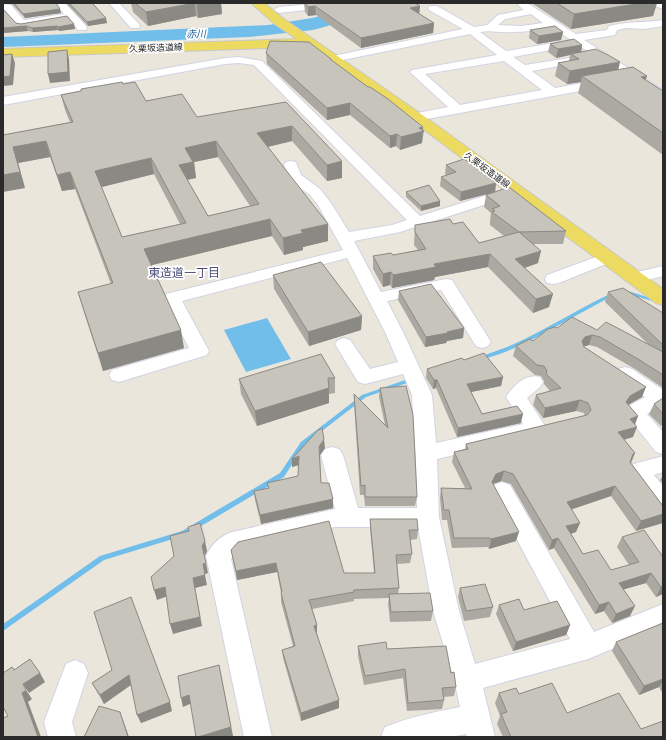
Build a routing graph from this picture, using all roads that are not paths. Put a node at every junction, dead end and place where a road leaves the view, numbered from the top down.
1 (60, 3) edge
2 (114, 3) edge
3 (257, 3) edge
4 (520, 3) edge
5 (656, 3) edge
6 (663, 6) edge
7 (3, 7) edge
8 (311, 8) edge
9 (433, 8) dead end
10 (279, 9) edge
11 (533, 12) junction
12 (70, 16) junction
13 (663, 22) edge
14 (552, 24) junction
15 (135, 26) dead end
16 (490, 26) junction
17 (82, 28) dead end
18 (471, 30) junction
19 (304, 38) junction
20 (577, 40) junction
21 (254, 45) junction
22 (3, 54) edge
23 (506, 56) junction
24 (601, 56) junction
25 (333, 58) junction
26 (248, 60) junction
27 (524, 70) junction
28 (635, 77) junction
29 (552, 92) junction
30 (663, 95) edge
31 (3, 101) edge
32 (458, 110) junction
33 (416, 117) junction
34 (291, 165) dead end
35 (515, 190) junction
36 (417, 222) junction
37 (349, 245) junction
38 (607, 258) junction
39 (663, 271) edge
40 (635, 278) junction
41 (553, 279) dead end
42 (377, 298) junction
43 (663, 299) edge
44 (482, 342) dead end
45 (344, 344) dead end
46 (608, 364) edge
47 (409, 366) junction
48 (119, 375) dead end
49 (533, 382) dead end
50 (557, 424) edge
51 (537, 429) junction
52 (663, 446) edge
53 (426, 454) junction
54 (332, 455) dead end
55 (663, 464) edge
56 (502, 491) dead end
57 (663, 502) edge
58 (349, 517) junction
59 (428, 517) junction
60 (663, 616) edge
61 (588, 647) junction
62 (76, 673) dead end
63 (467, 679) junction
64 (479, 727) edge
65 (62, 737) edge
66 (258, 737) edge
67 (395, 737) edge

1 - 12 street
2 - 15 street
3 - 10 main road, 久栗坂造道線
4 - 11 street
5 - 6 street
7 - 12 street
8 - 10 street
9 - 18 street
10 - 19 main road, 久栗坂造道線
11 - 14 street
11 - 16 street
12 - 17 street
13 - 20 street
14 - 16 street
14 - 20 street
16 - 18 street
18 - 23 street
18 - 25 street
19 - 21 main road, 久栗坂造道線
19 - 25 main road, 久栗坂造道線
20 - 23 street
20 - 24 street
21 - 22 main road, 久栗坂造道線
21 - 26 street
23 - 27 street
23 - 32 street
24 - 27 street
24 - 28 street
25 - 33 main road, 久栗坂造道線
26 - 31 street
26 - 36 street
27 - 29 street
28 - 29 street
28 - 30 street
29 - 32 street
32 - 33 street
33 - 35 main road, 久栗坂造道線
34 - 37 street
35 - 36 street
35 - 38 main road, 久栗坂造道線
36 - 37 street
37 - 42 street
37 - 48 street
38 - 40 main road, 久栗坂造道線
38 - 41 street
39 - 40 street
40 - 43 main road, 久栗坂造道線
42 - 44 street
42 - 47 street
45 - 47 street
46 - 52 street
47 - 53 street
49 - 51 street
50 - 51 street
51 - 53 street
53 - 59 street
54 - 58 street
55 - 57 street
56 - 61 street
58 - 59 street
58 - 66 street
59 - 63 street
60 - 61 street
61 - 63 street
62 - 65 street
63 - 64 street
64 - 67 street

